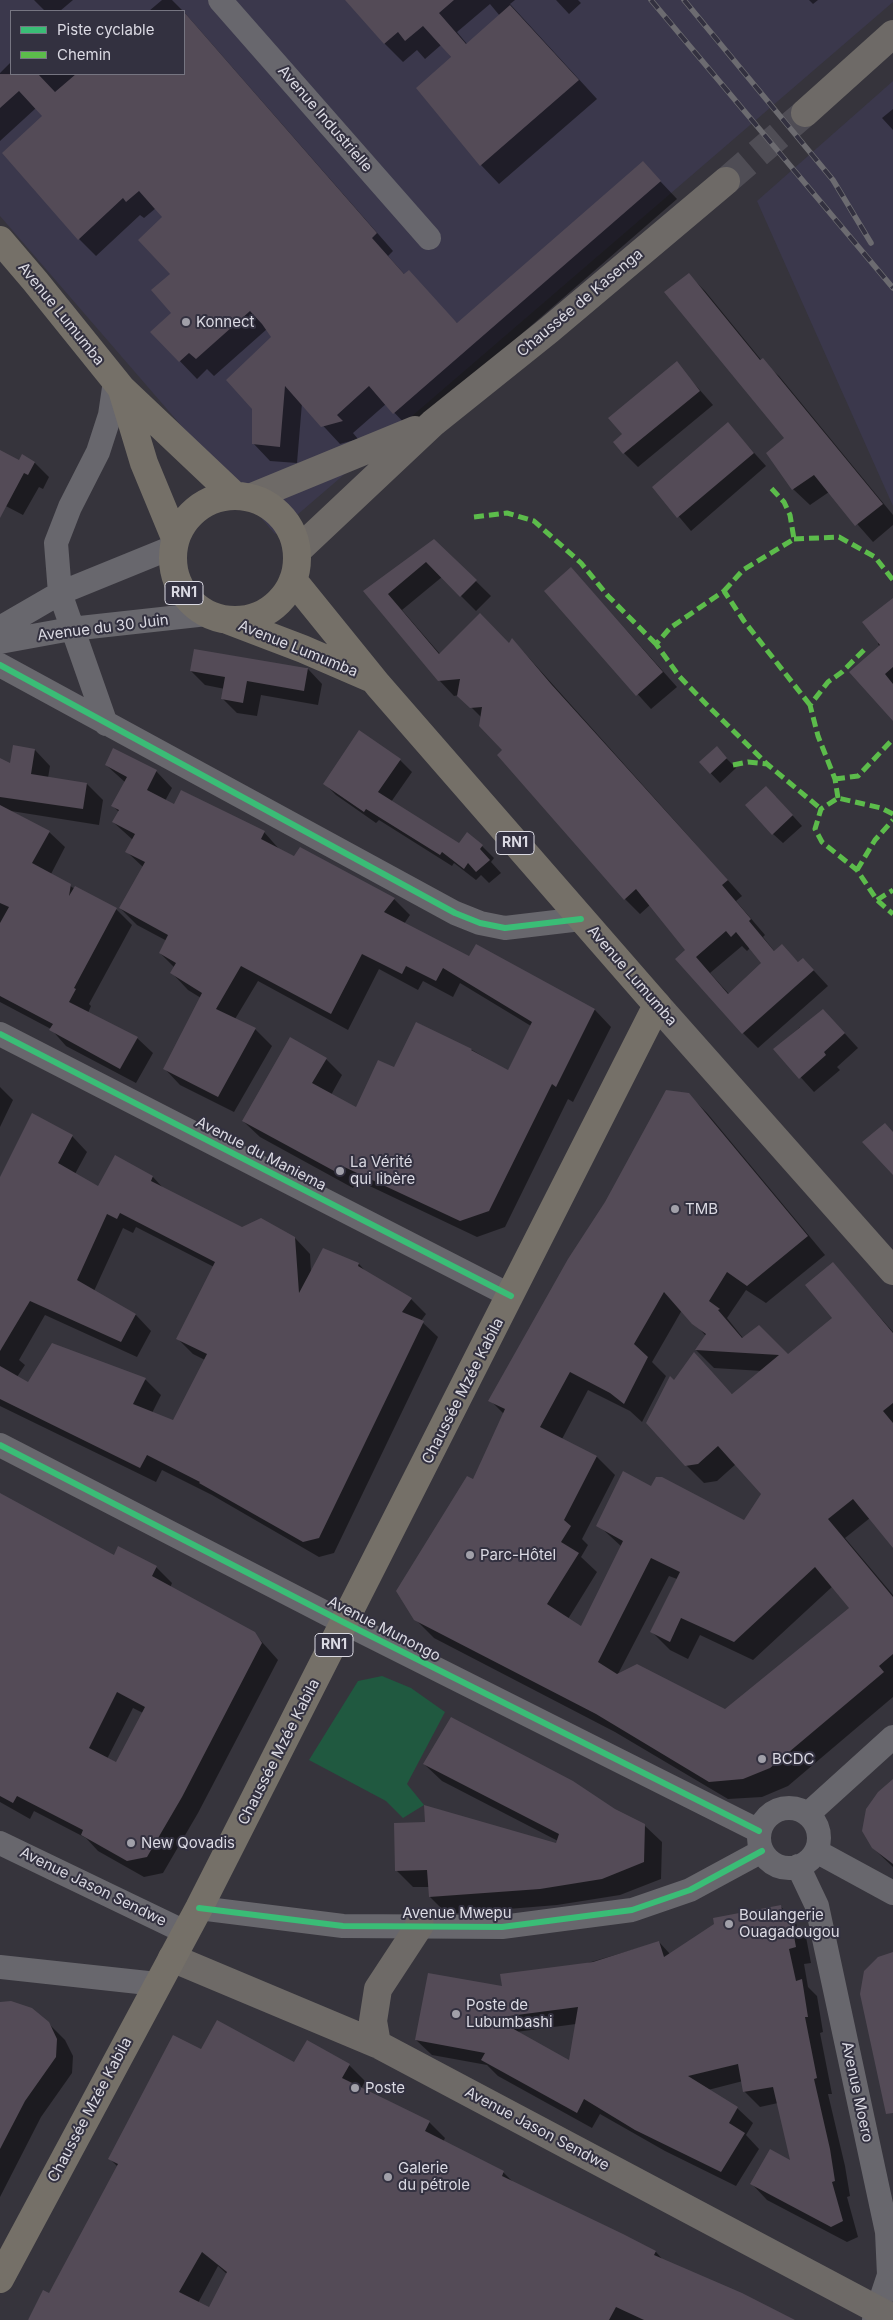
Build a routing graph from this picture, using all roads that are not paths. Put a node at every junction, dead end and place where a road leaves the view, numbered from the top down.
1 (220, 0) edge
2 (893, 34) edge
3 (805, 113) tunnel mouth
4 (726, 182) tunnel mouth
5 (429, 238) dead end
6 (0, 240) edge
7 (0, 263) edge
8 (35, 281) junction
9 (119, 385) junction
10 (433, 422) junction
11 (243, 496) junction
12 (174, 543) junction
13 (297, 551) junction
14 (293, 580) junction
15 (60, 593) junction
16 (215, 616) junction
17 (0, 628) edge
18 (72, 630) junction
19 (0, 642) edge
20 (0, 665) edge
21 (373, 680) junction
22 (106, 724) junction
23 (581, 918) junction
24 (657, 1005) junction
25 (0, 1034) edge
26 (893, 1271) edge
27 (511, 1296) junction
28 (0, 1446) edge
29 (345, 1624) junction
30 (893, 1737) edge
31 (808, 1814) junction
32 (760, 1841) junction
33 (0, 1843) edge
34 (816, 1851) junction
35 (798, 1866) junction
36 (893, 1893) edge
37 (199, 1908) junction
38 (420, 1925) junction
39 (185, 1932) junction
40 (172, 1958) junction
41 (0, 1967) edge
42 (157, 1984) junction
43 (377, 2044) junction
44 (0, 2279) edge
45 (882, 2316) edge

1 - 5 street, Avenue Industrielle
2 - 3 main road
4 - 10 main road, Chaussée de Kasenga
6 - 8 highway, Avenue Lumumba / RN1
7 - 8 street
8 - 9 highway, Avenue Lumumba / RN1
9 - 11 highway, Avenue Lumumba / RN1
9 - 12 highway, Avenue Lumumba / RN1
9 - 15 street
10 - 11 main road
10 - 13 main road
11 - 12 highway
11 - 13 highway, Avenue Lumumba / RN1
12 - 15 street
12 - 16 highway, Avenue Lumumba / RN1
13 - 14 highway, Avenue Lumumba / RN1
14 - 16 highway, Avenue Lumumba / RN1
14 - 21 highway, Avenue Lumumba / RN1
15 - 17 street
15 - 18 street
16 - 18 street, Avenue du 30 Juin
16 - 21 highway, Avenue Lumumba / RN1
18 - 19 street, Avenue du 30 Juin
18 - 22 street
20 - 22 street
21 - 23 highway, Avenue Lumumba / RN1
22 - 23 street
23 - 24 highway, Avenue Lumumba / RN1
24 - 26 main road, Avenue Lumumba
24 - 27 highway, Chaussée Mzée Kabila / RN1
25 - 27 street, Avenue du Maniema
27 - 29 highway, Chaussée Mzée Kabila / RN1
28 - 29 street, Avenue Munongo
29 - 32 street, Avenue Munongo
29 - 37 highway, Chaussée Mzée Kabila / RN1
30 - 31 street
31 - 32 street
31 - 34 street
32 - 35 street
32 - 38 street, Avenue Mwepu
33 - 39 street, Avenue Jason Sendwe
34 - 35 street
34 - 36 street
35 - 45 street, Avenue Moero
37 - 38 street, Avenue Mwepu
37 - 39 highway, Chaussée Mzée Kabila / RN1
38 - 43 main road
39 - 40 highway, Chaussée Mzée Kabila / RN1
40 - 42 highway, Chaussée Mzée Kabila / RN1
40 - 43 main road, Avenue Jason Sendwe
41 - 42 street
42 - 44 highway, Chaussée Mzée Kabila / RN1
43 - 45 main road, Avenue Jason Sendwe

